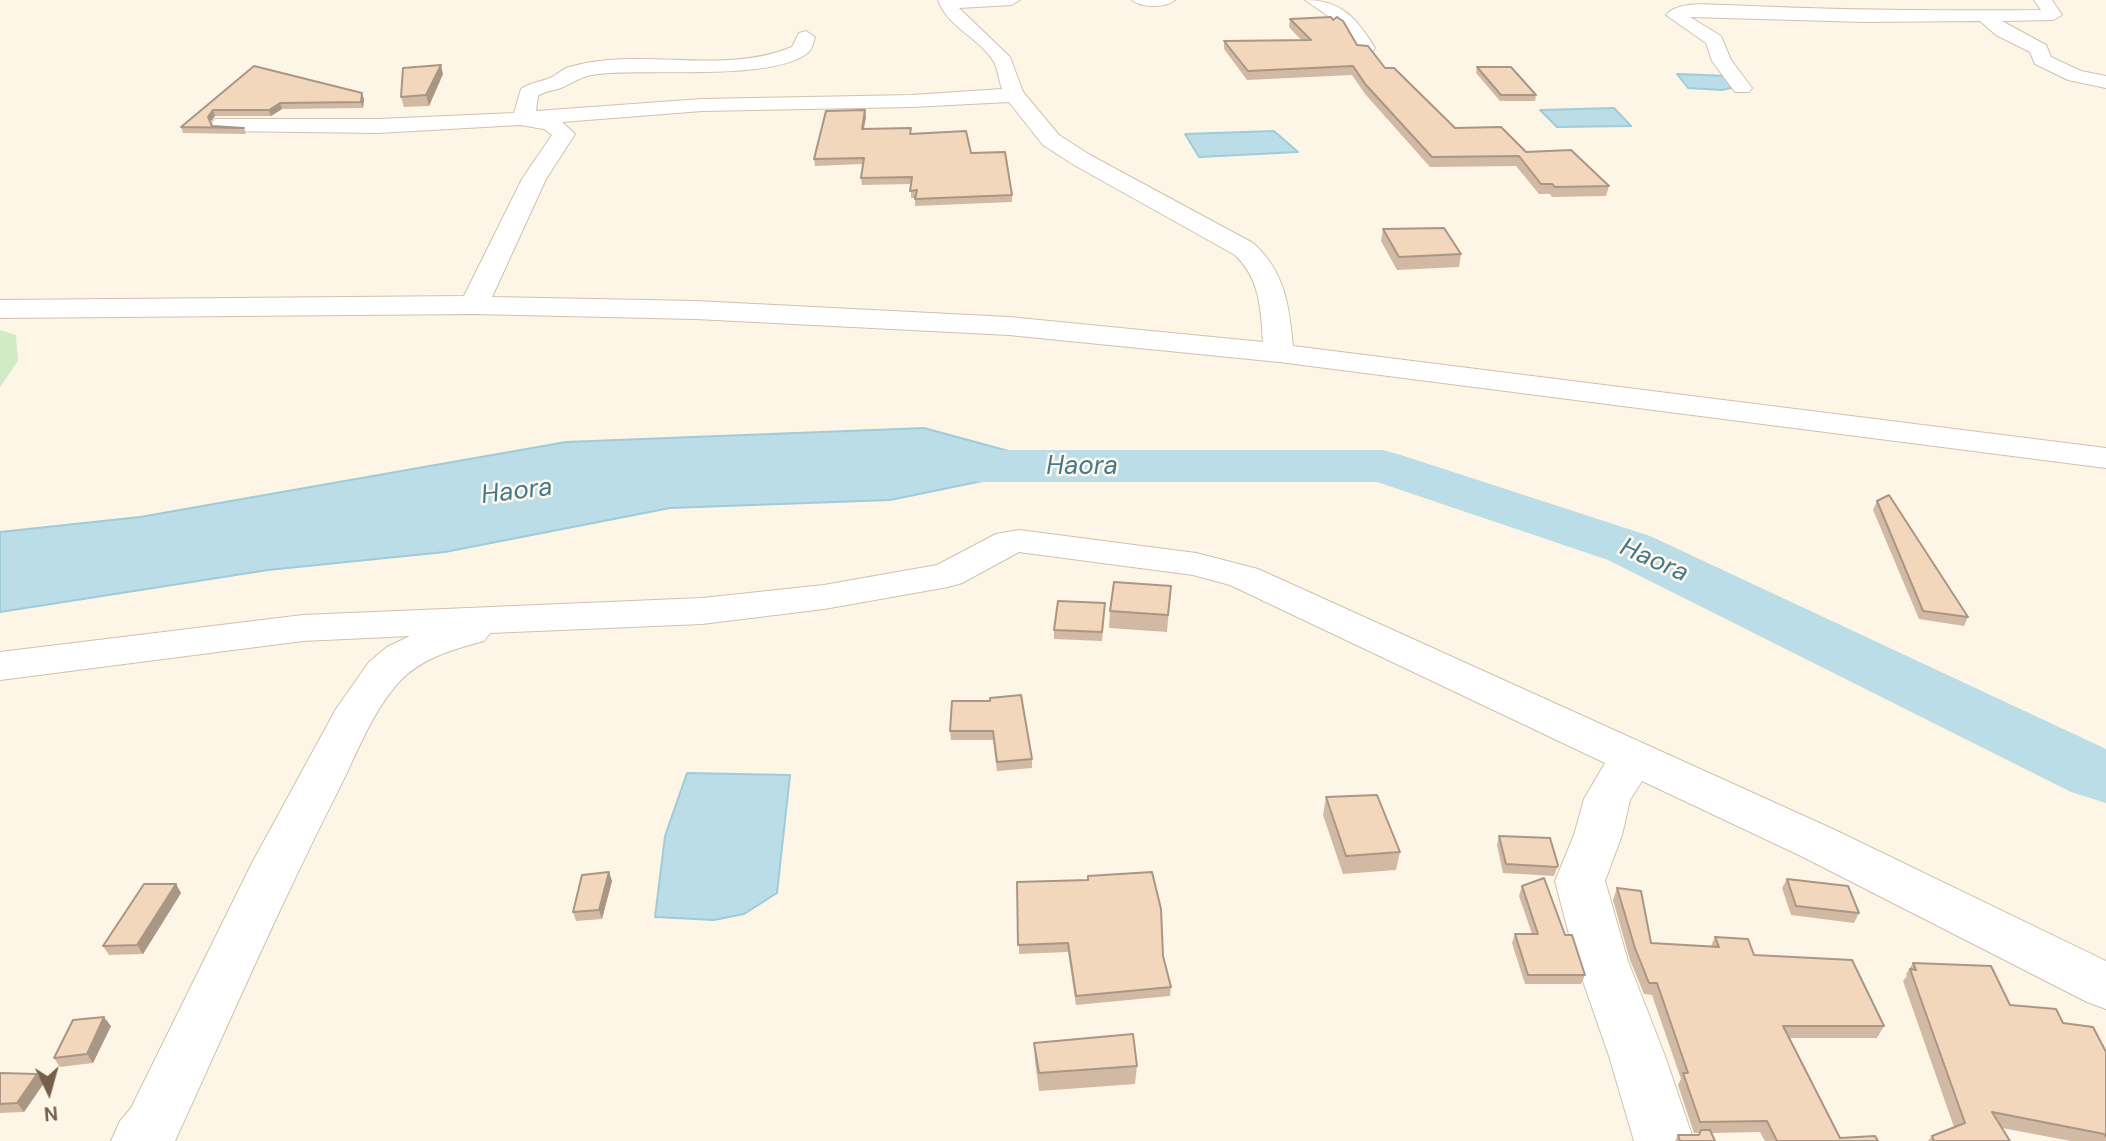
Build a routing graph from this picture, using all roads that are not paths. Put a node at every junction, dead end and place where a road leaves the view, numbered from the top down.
1 (1011, 0) edge
2 (1141, 0) edge
3 (1166, 0) edge
4 (1314, 0) edge
5 (2043, 0) edge
6 (948, 2) edge
7 (1983, 15) junction
8 (806, 37) dead end
9 (1365, 48) edge
10 (2106, 82) edge
11 (1742, 88) dead end
12 (1015, 95) junction
13 (522, 119) junction
14 (223, 124) edge
15 (474, 305) junction
16 (0, 309) edge
17 (1279, 353) junction
18 (2106, 458) edge
19 (509, 620) junction
20 (0, 666) edge
21 (1633, 757) junction
22 (2106, 986) edge
23 (141, 1141) edge
24 (1664, 1141) edge

1 - 6 street
2 - 3 street
4 - 9 street
5 - 7 street
6 - 12 street
7 - 10 street
7 - 11 street
8 - 13 street
12 - 13 street
12 - 17 street
13 - 14 street
13 - 15 street
15 - 16 street
15 - 17 street
17 - 18 street
19 - 20 street
19 - 21 street
19 - 23 street
21 - 22 street
21 - 24 street

